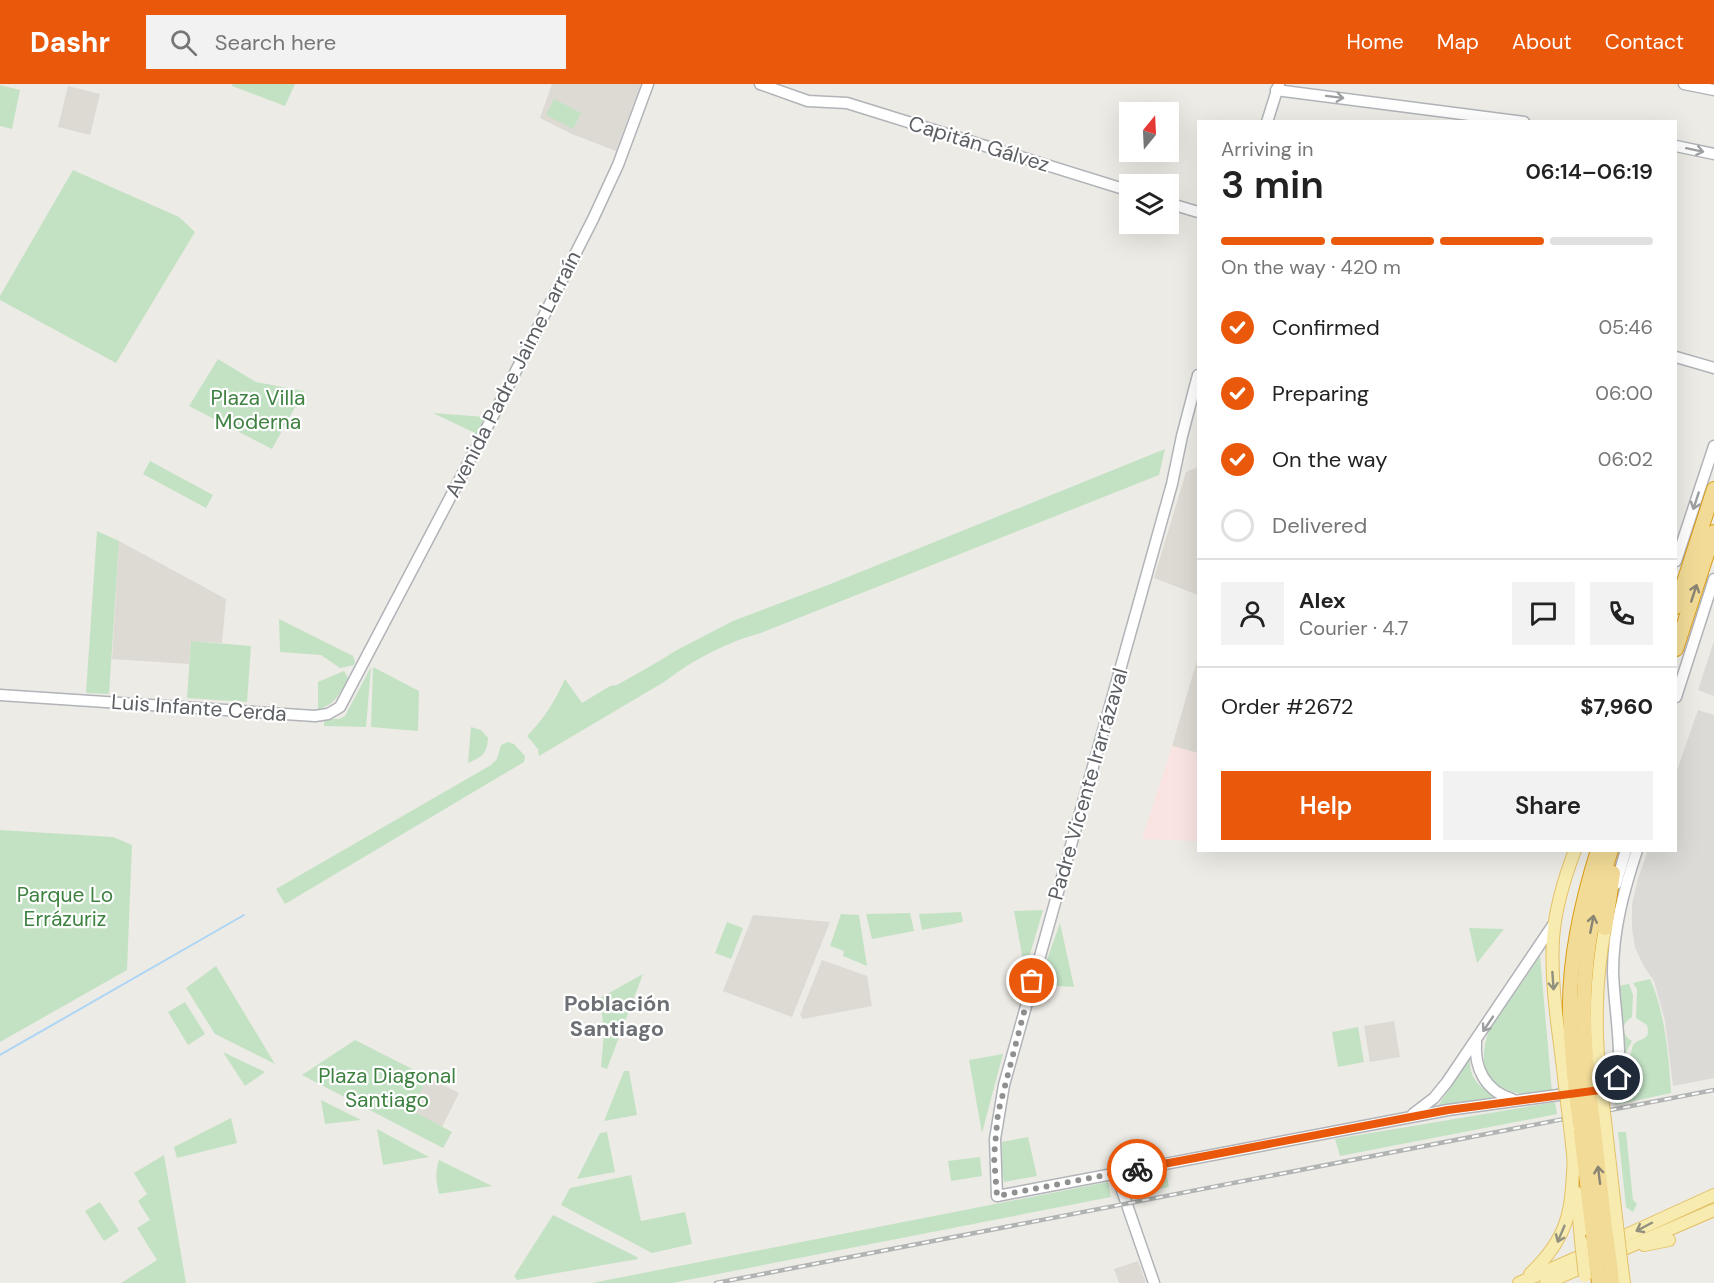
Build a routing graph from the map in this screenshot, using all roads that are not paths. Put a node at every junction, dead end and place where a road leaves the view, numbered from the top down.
1 (648, 84) edge
2 (760, 84) edge
3 (1684, 84) edge
4 (1278, 87) edge
5 (1714, 90) edge
6 (1268, 120) edge
7 (1510, 120) edge
8 (1677, 146) edge
9 (1714, 154) edge
10 (1119, 187) edge
11 (1179, 206) edge
12 (1197, 212) edge
13 (1677, 357) edge
14 (1714, 368) edge
15 (1197, 379) edge
16 (1714, 446) edge
17 (1714, 489) edge
18 (1714, 531) edge
19 (1677, 558) edge
20 (1714, 579) edge
21 (1677, 603) edge
22 (1677, 646) edge
23 (365, 658) joint
24 (1677, 694) edge
25 (0, 695) edge
26 (1574, 852) edge
27 (1597, 852) edge
28 (1610, 852) edge
29 (1619, 852) edge
30 (1625, 852) edge
31 (1636, 852) edge
32 (1554, 923) junction
33 (1605, 928) junction
34 (1476, 1042) junction
35 (1582, 1084) junction
36 (1517, 1100) junction
37 (1405, 1118) junction
38 (1587, 1123) junction
39 (1574, 1156) junction
40 (1116, 1173) junction
41 (1713, 1191) edge
42 (1714, 1210) edge
43 (1599, 1232) junction
44 (1669, 1240) dead end
45 (1629, 1247) junction
46 (1600, 1273) edge
47 (1552, 1281) edge
48 (1521, 1282) edge
49 (1154, 1283) edge
50 (1612, 1283) edge
51 (1624, 1283) edge

1 - 23 street, Avenida Padre Jaime Larraín
2 - 10 street, Capitán Gálvez
3 - 5 street
4 - 6 street
4 -> 7 street
8 -> 9 street
11 - 12 street
13 - 14 street
15 - 40 street, Padre Vicente Irarrázaval
16 -> 19 street
17 - 21 highway
22 -> 18 highway
20 - 24 street
23 - 25 street, Luis Infante Cerda
26 - 32 main road
27 - 35 highway
35 -> 28 highway
29 - 33 highway
30 - 33 street
31 - 36 street
32 -> 34 street
32 -> 35 main road
33 - 35 main road
34 - 36 street
34 - 37 street
35 - 38 highway, bridge
35 - 38 main road, bridge
36 - 37 street
37 - 40 street
38 - 39 main road
38 - 43 highway
39 - 43 main road
39 -> 48 main road
40 - 49 street
41 -> 48 main road
42 - 45 main road
43 - 46 highway, bridge
43 - 46 main road, bridge
44 - 45 main road
45 - 47 main road
46 - 50 highway
46 - 51 main road

